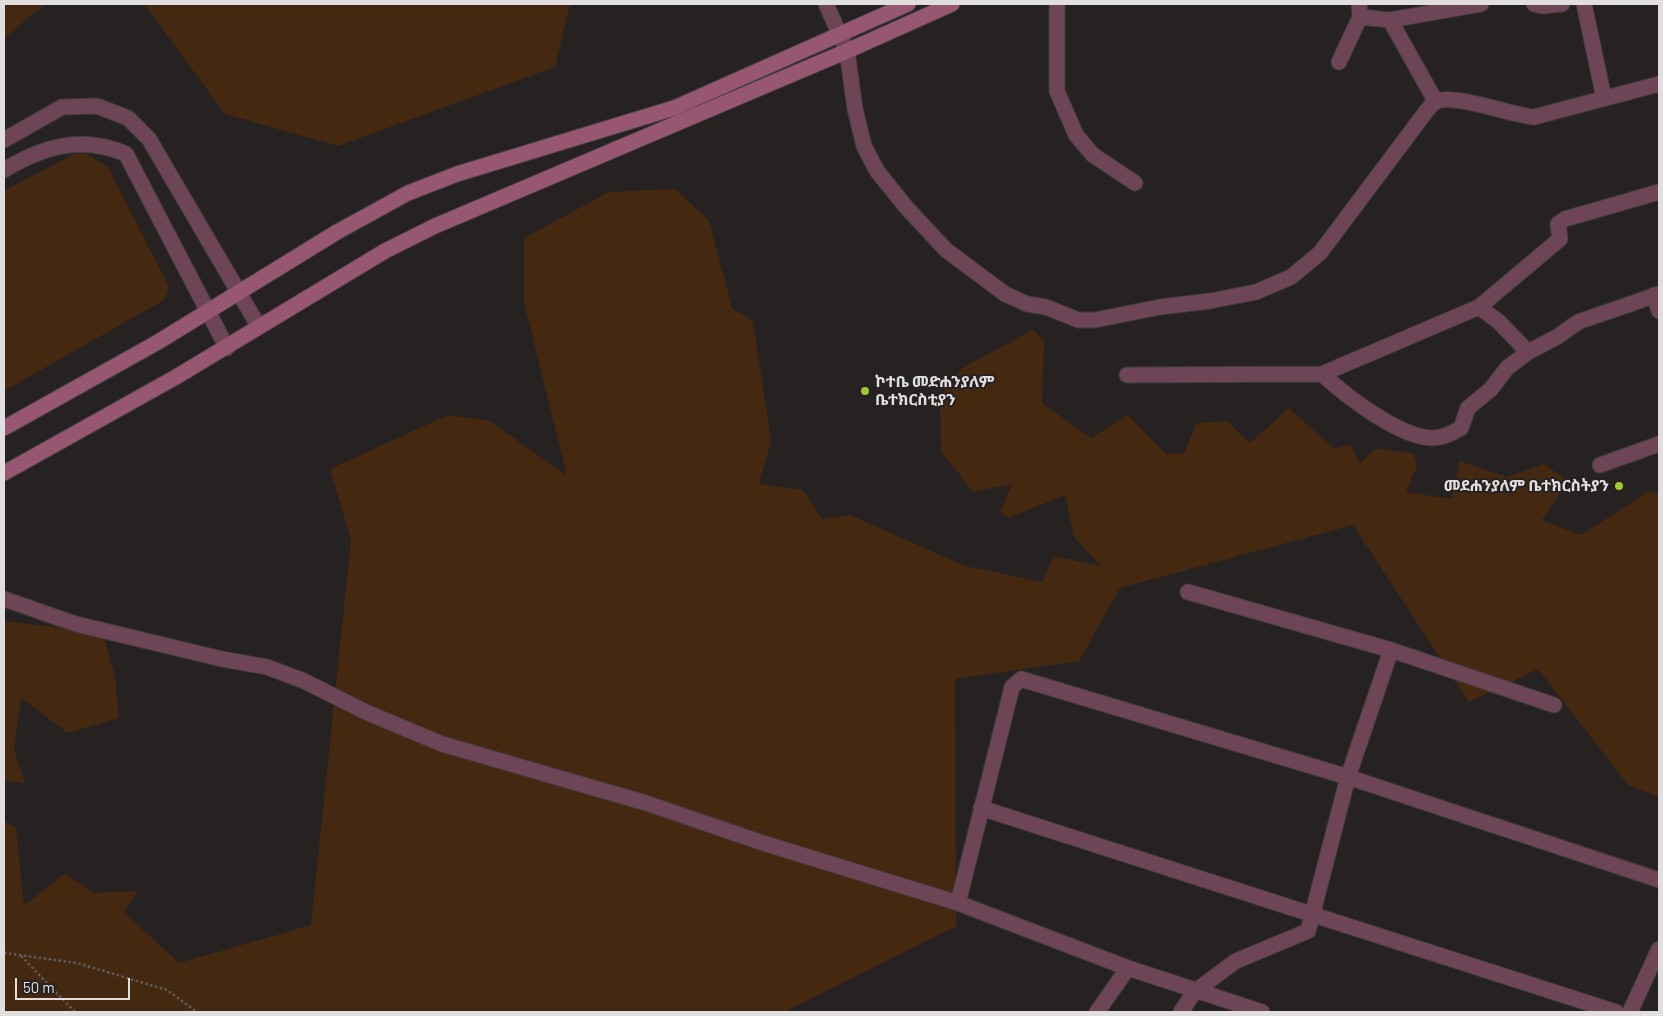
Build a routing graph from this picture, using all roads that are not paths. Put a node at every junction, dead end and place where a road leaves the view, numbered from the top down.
1 (826, 4) edge
2 (908, 4) edge
3 (952, 4) edge
4 (1057, 4) edge
5 (1481, 4) edge
6 (1534, 4) edge
7 (1562, 4) edge
8 (1584, 4) edge
9 (1359, 10) edge
10 (1390, 20) junction
11 (840, 34) junction
12 (847, 51) junction
13 (1339, 62) dead end
14 (1659, 84) edge
15 (1604, 98) junction
16 (1436, 102) junction
17 (678, 114) junction
18 (4, 140) edge
19 (4, 170) edge
20 (1135, 183) dead end
21 (1659, 192) edge
22 (239, 293) junction
23 (1657, 295) edge
24 (1479, 307) junction
25 (1659, 311) edge
26 (208, 312) junction
27 (259, 327) junction
28 (227, 348) junction
29 (1528, 352) junction
30 (1322, 374) junction
31 (1127, 375) dead end
32 (4, 428) edge
33 (1657, 449) edge
34 (1600, 465) dead end
35 (4, 473) edge
36 (1188, 592) dead end
37 (4, 599) edge
38 (1391, 650) junction
39 (1554, 705) dead end
40 (1348, 777) junction
41 (982, 808) junction
42 (1659, 880) edge
43 (958, 903) junction
44 (1314, 914) junction
45 (1659, 949) edge
46 (1128, 968) junction
47 (1194, 992) junction
48 (1097, 1012) edge
49 (1181, 1012) edge
50 (1262, 1012) edge
51 (1616, 1012) edge
52 (1630, 1012) edge

1 - 11 street
2 - 11 main road
3 - 12 main road
4 - 20 street
5 - 10 street
6 - 7 street
8 - 15 street
9 - 10 street
9 - 13 street
10 - 16 street
11 - 12 street
11 - 17 main road
12 - 16 street
12 - 17 main road
14 - 15 street
15 - 16 street
17 - 22 main road
17 - 27 main road
18 - 22 street
19 - 26 street
21 - 24 street
22 - 26 main road
22 - 27 street
23 - 25 street
23 - 29 street
24 - 29 street
24 - 30 street
26 - 28 street
26 - 32 main road
27 - 28 main road
28 - 35 main road
29 - 30 street
30 - 31 street
33 - 34 street
36 - 38 street
37 - 43 street
38 - 39 street
38 - 40 street
40 - 41 street
40 - 42 street
40 - 44 street
41 - 43 street
41 - 44 street
43 - 46 street
44 - 47 street
44 - 51 street
45 - 52 street
46 - 47 street
46 - 48 street
47 - 49 street
47 - 50 street

